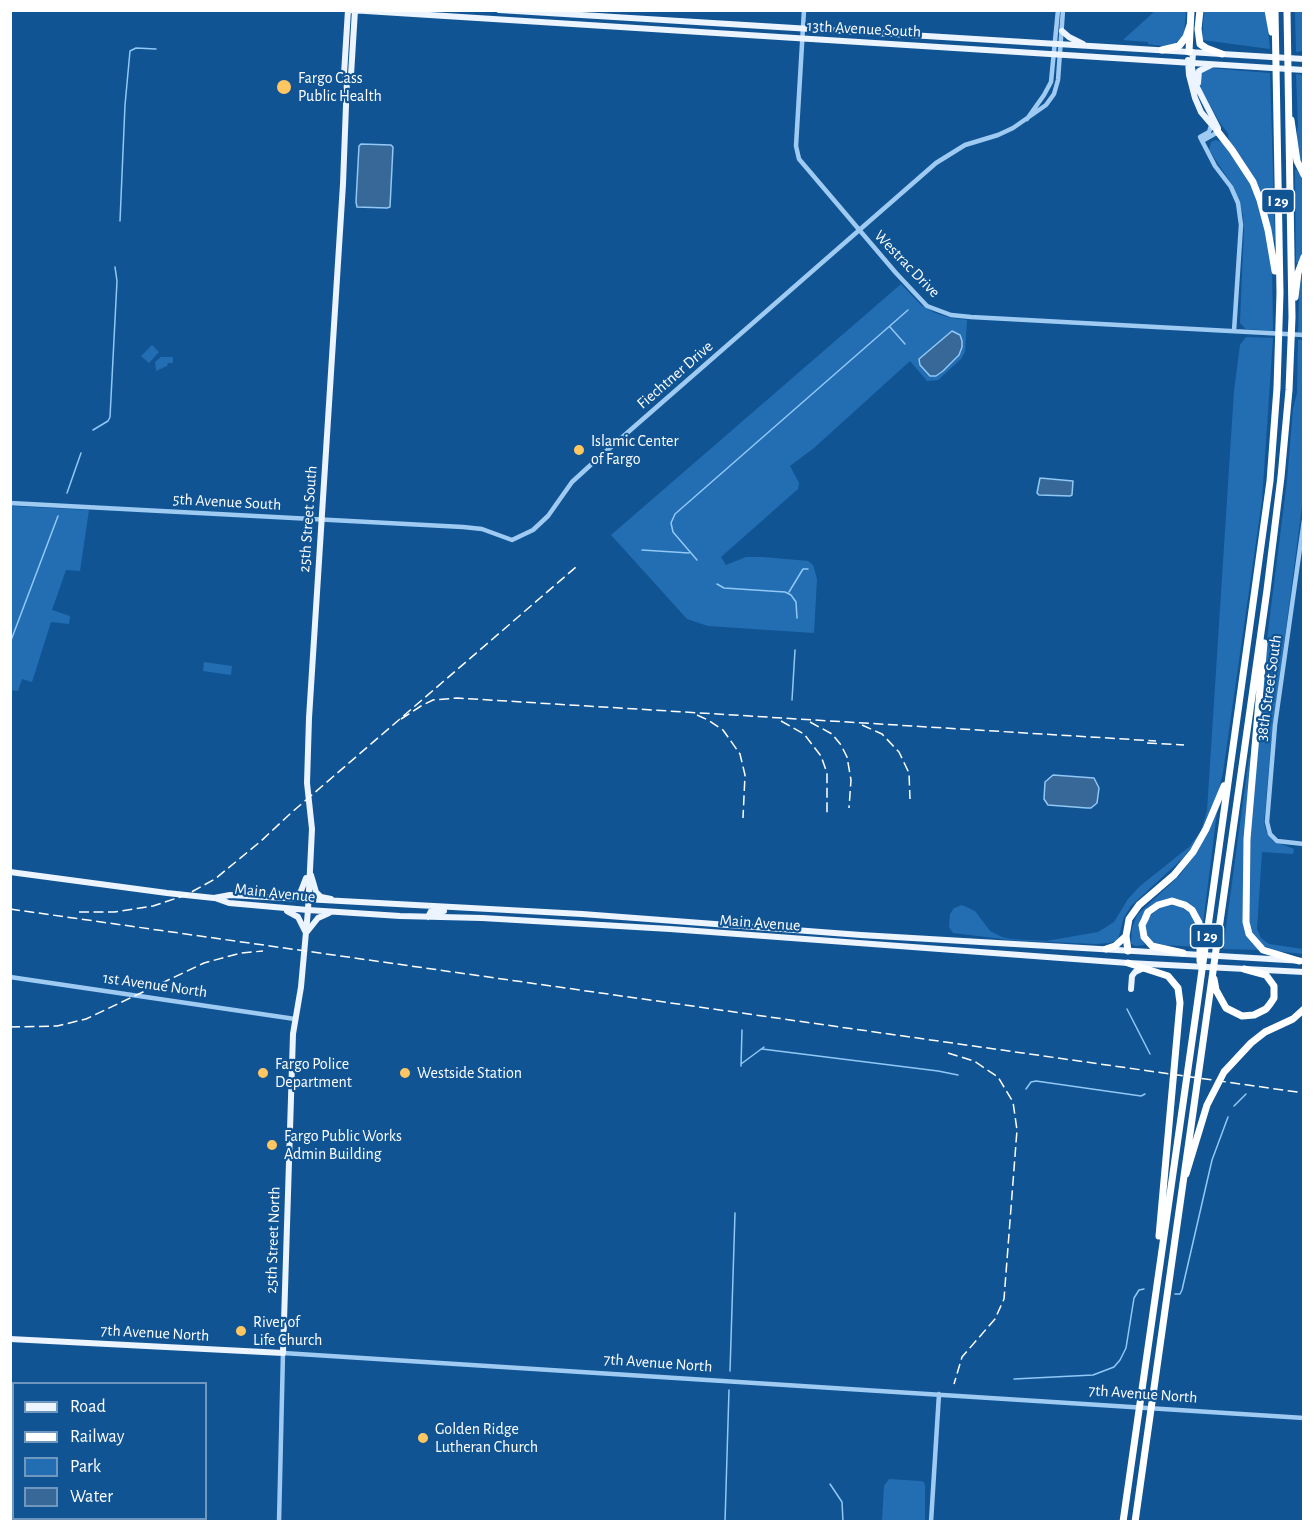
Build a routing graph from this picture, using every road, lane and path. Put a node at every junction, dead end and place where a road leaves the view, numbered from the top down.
1 (349, 10) edge
2 (499, 10) edge
3 (804, 10) edge
4 (1058, 10) edge
5 (1063, 10) edge
6 (1191, 10) edge
7 (1200, 10) edge
8 (1268, 10) edge
9 (1275, 10) edge
10 (1287, 10) edge
11 (356, 11) edge
12 (1190, 25) junction
13 (803, 29) junction
14 (1062, 31) junction
15 (802, 39) junction
16 (991, 40) junction
17 (1059, 44) junction
18 (1089, 46) junction
19 (1275, 46) junction
20 (955, 47) junction
21 (1162, 50) junction
22 (1191, 52) junction
23 (1058, 54) junction
24 (1222, 54) junction
25 (1304, 59) edge
26 (1190, 63) junction
27 (1215, 64) junction
28 (1304, 70) edge
29 (347, 79) junction
30 (1199, 93) junction
31 (1288, 104) junction
32 (1211, 126) junction
33 (1218, 132) junction
34 (1201, 139) junction
35 (1304, 175) edge
36 (860, 231) junction
37 (1304, 257) edge
38 (1280, 293) junction
39 (1292, 319) junction
40 (1234, 331) junction
41 (1304, 335) edge
42 (10, 503) edge
43 (322, 519) junction
44 (1304, 520) edge
45 (512, 540) joint
46 (1267, 590) junction
47 (1228, 776) junction
48 (1304, 844) edge
49 (309, 869) junction
50 (10, 872) edge
51 (214, 898) junction
52 (288, 899) junction
53 (308, 901) junction
54 (352, 903) junction
55 (280, 908) junction
56 (477, 909) junction
57 (308, 910) junction
58 (338, 912) junction
59 (428, 917) junction
60 (688, 922) junction
61 (654, 928) junction
62 (306, 934) junction
63 (1126, 936) junction
64 (1106, 949) junction
65 (1128, 951) junction
66 (1183, 953) junction
67 (303, 961) joint
68 (1301, 961) edge
69 (1128, 963) junction
70 (1155, 965) junction
71 (1142, 968) junction
72 (1244, 969) junction
73 (1304, 972) edge
74 (1213, 974) junction
75 (10, 976) edge
76 (1131, 989) dead end
77 (1198, 999) junction
78 (1304, 1009) edge
79 (295, 1019) junction
80 (1180, 1197) junction
81 (1154, 1306) junction
82 (10, 1339) edge
83 (283, 1353) junction
84 (939, 1394) junction
85 (1304, 1418) edge
86 (279, 1521) edge
87 (931, 1521) edge
88 (1123, 1521) edge
89 (1135, 1521) edge

1 - 11 main road, 13th Avenue South
1 - 29 main road, 25th Street South
2 - 13 main road, 13th Avenue South
3 - 13 street, Westrac Drive
4 - 17 street
5 - 14 street
6 - 12 highway
7 - 24 highway
8 - 19 highway
9 - 19 highway, I 29
10 - 31 highway, I 29
11 - 15 main road, 13th Avenue South
11 - 29 main road, 25th Street South
12 - 21 highway
12 - 22 highway
13 - 15 street, Westrac Drive
13 - 16 main road, 13th Avenue South
14 - 17 street
14 - 18 main road
15 - 20 main road, 13th Avenue South
15 - 36 street, Westrac Drive
16 - 17 main road, 13th Avenue South
16 - 20 main road
17 - 18 main road, 13th Avenue South
17 - 23 street, Fiechtner Drive
18 - 21 main road, 13th Avenue South
19 - 38 highway, I 29
20 - 23 main road, 13th Avenue South
21 - 22 main road, 13th Avenue South
22 - 24 main road, 13th Avenue South
22 - 26 main road
23 - 26 main road, 13th Avenue South
23 - 36 street, Fiechtner Drive
24 - 25 main road, 13th Avenue South
26 - 27 main road, 13th Avenue South
26 - 30 main road
26 - 32 main road
27 - 28 main road, 13th Avenue South
27 - 30 main road
29 - 43 main road, 25th Street South
30 - 33 main road
31 - 35 highway
31 - 39 highway, I 29
32 - 33 main road
32 - 34 street
33 - 34 street
33 - 38 highway
34 - 40 street
36 - 40 street, Westrac Drive
36 - 45 street, Fiechtner Drive
37 - 39 highway
38 - 47 highway, I 29
39 - 46 highway, I 29
40 - 41 street, Westrac Drive
42 - 43 street, 5th Avenue South
43 - 45 street, 5th Avenue South
43 - 49 main road, 25th Street South
44 - 48 street, 38th Street South
46 - 68 highway
46 - 74 highway, I 29
47 - 63 highway
47 - 77 highway, I 29
49 - 52 main road
49 - 53 main road, 25th Street South
49 - 54 main road
50 - 51 main road, Main Avenue
51 - 52 main road, Main Avenue
51 - 55 main road, Main Avenue
52 - 53 main road, Main Avenue
53 - 54 main road, Main Avenue
53 - 57 main road, 25th Street South
54 - 56 main road, Main Avenue
55 - 57 main road, Main Avenue
55 - 62 main road
56 - 59 main road
56 - 60 main road, Main Avenue
57 - 58 main road, Main Avenue
57 - 62 main road, 25th Street South
58 - 59 main road, Main Avenue
58 - 62 main road
59 - 61 main road, Main Avenue
60 - 61 main road
60 - 64 main road, Main Avenue
61 - 69 main road, Main Avenue
62 - 67 main road, 25th Street South
63 - 64 highway
63 - 65 highway
64 - 65 main road, Main Avenue
65 - 66 main road, Main Avenue
65 - 69 main road
66 - 68 main road, Main Avenue
66 - 77 highway
67 - 79 main road, 25th Street North
69 - 70 main road, Main Avenue
69 - 71 highway
70 - 71 main road
70 - 72 main road, Main Avenue
71 - 76 main road
71 - 81 highway
72 - 73 main road, Main Avenue
72 - 74 highway
74 - 80 highway, I 29
75 - 79 street, 1st Avenue North
77 - 81 highway, I 29
78 - 80 highway
79 - 83 main road, 25th Street North
80 - 89 highway, I 29
81 - 88 highway, I 29
82 - 83 main road, 7th Avenue North
83 - 84 street, 7th Avenue North
83 - 86 street, 25th Street North
84 - 85 street, 7th Avenue North
84 - 87 street

